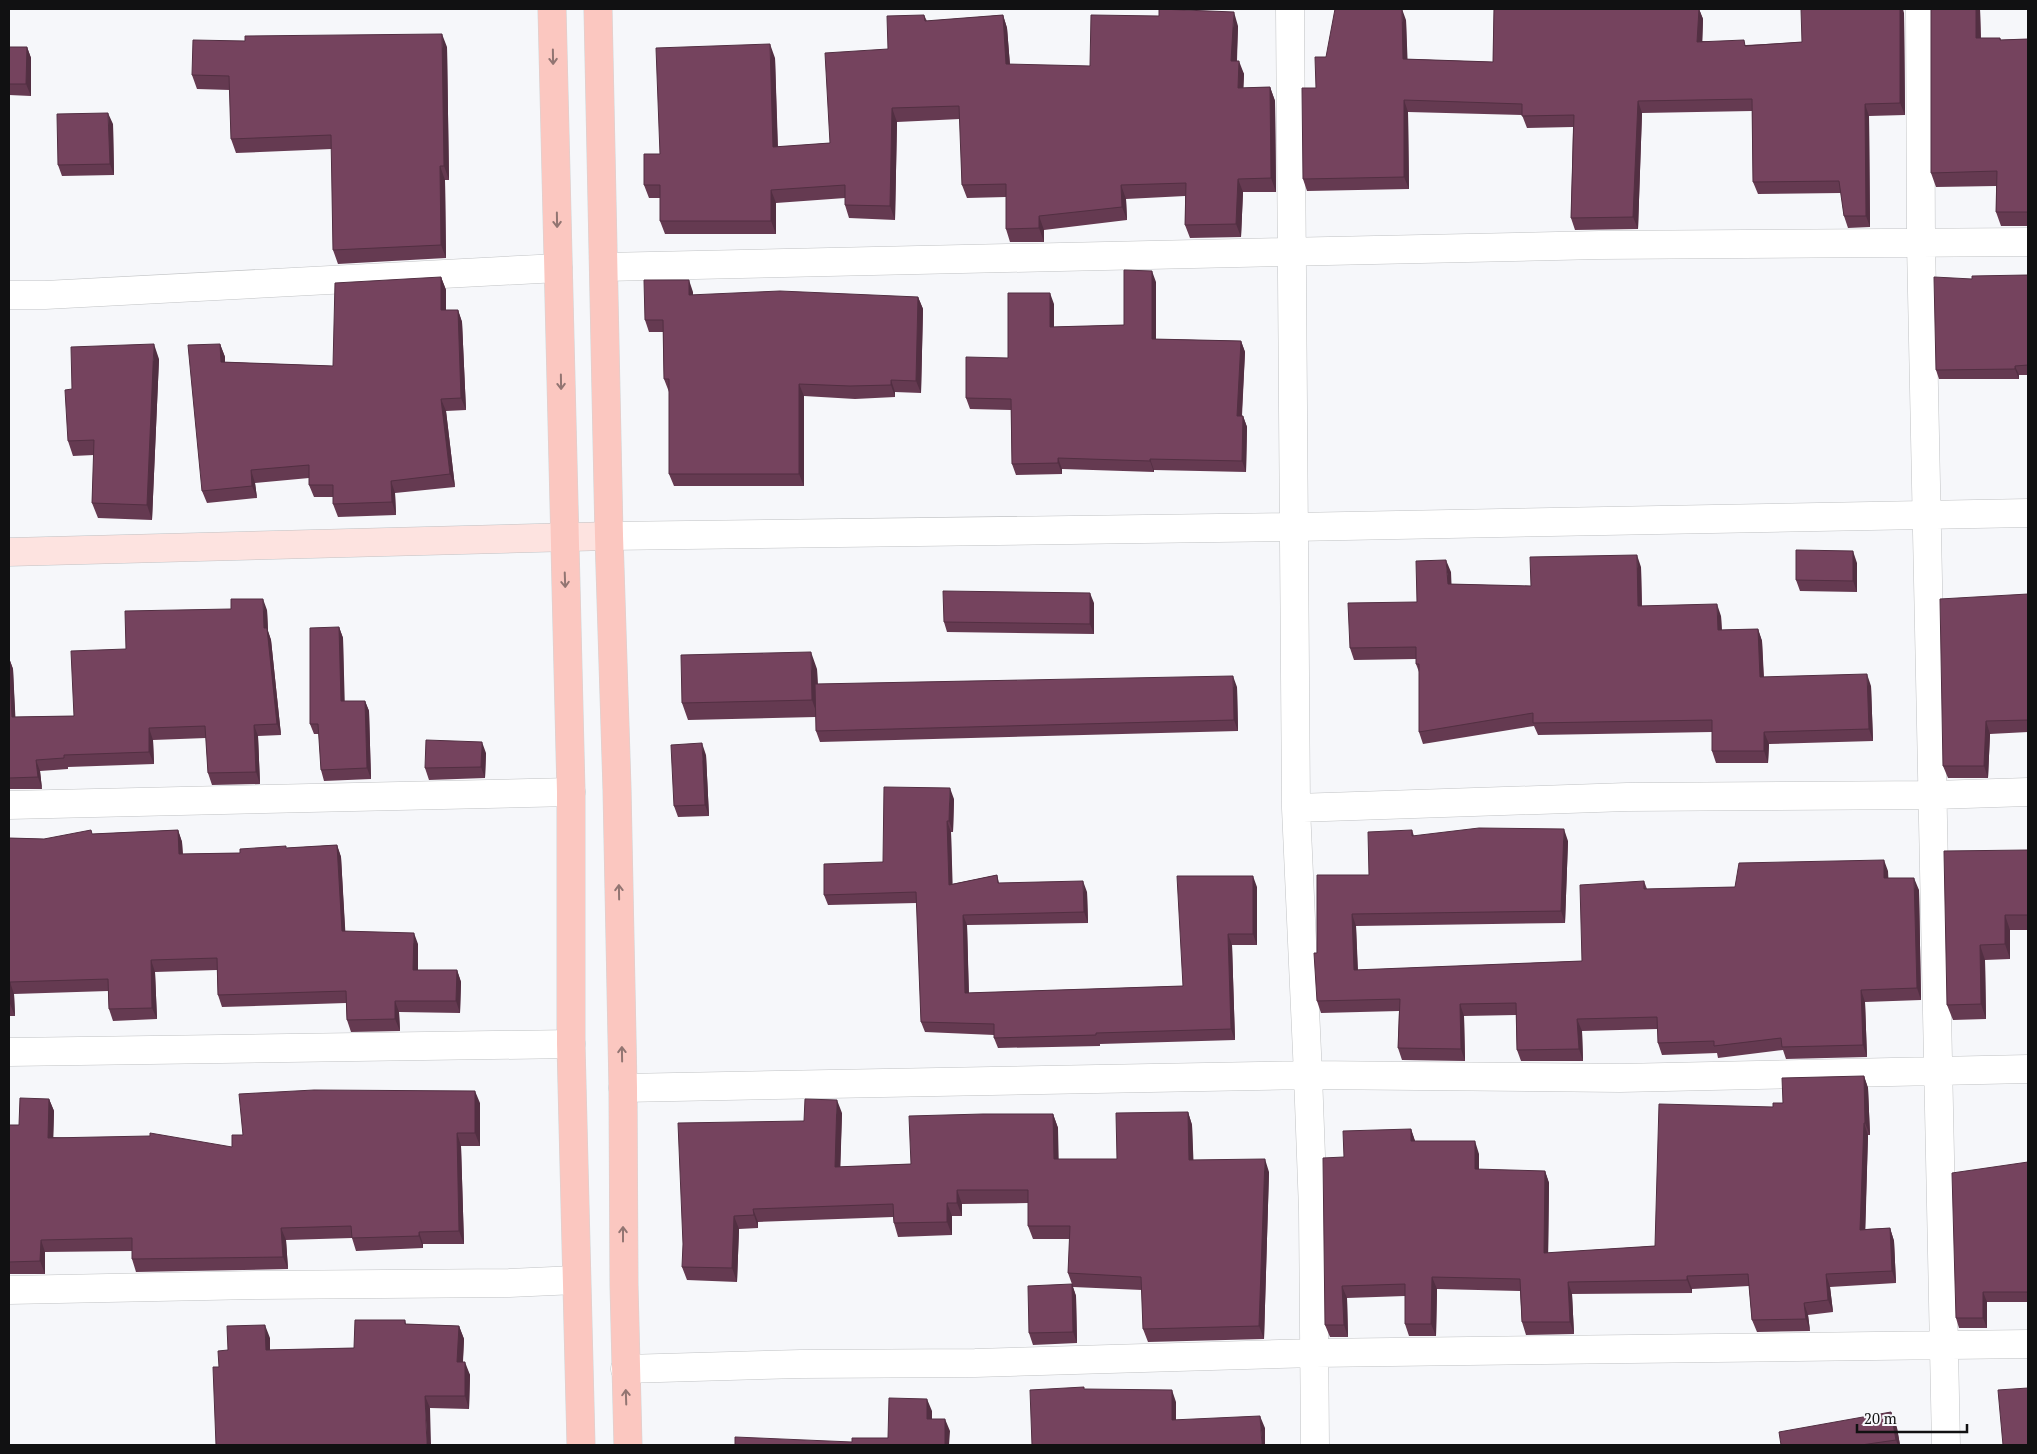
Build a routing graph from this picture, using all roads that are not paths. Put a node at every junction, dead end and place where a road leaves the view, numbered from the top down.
1 (552, 9) edge
2 (598, 9) edge
3 (1290, 9) edge
4 (1920, 9) edge
5 (2028, 242) edge
6 (1921, 244) junction
7 (1290, 251) junction
8 (604, 267) junction
9 (558, 268) junction
10 (9, 295) edge
11 (2028, 513) edge
12 (1927, 514) junction
13 (1294, 527) junction
14 (609, 536) junction
15 (564, 537) junction
16 (9, 552) edge
17 (571, 792) junction
18 (2028, 792) edge
19 (1934, 795) junction
20 (9, 805) edge
21 (1296, 808) junction
22 (571, 1044) junction
23 (9, 1052) edge
24 (2028, 1069) edge
25 (1938, 1072) junction
26 (1308, 1075) junction
27 (622, 1088) junction
28 (576, 1280) junction
29 (9, 1290) edge
30 (2028, 1344) edge
31 (1945, 1347) junction
32 (1315, 1353) junction
33 (626, 1368) junction
34 (581, 1445) edge
35 (628, 1445) edge
36 (1315, 1445) edge
37 (1946, 1445) edge

1 -> 9 main road
2 - 8 main road
3 - 7 street
4 - 6 street
5 - 6 street
6 - 7 street
6 - 12 street
7 - 8 street
7 - 13 street
8 - 14 main road
9 - 10 street
9 -> 15 main road
11 - 12 street
12 - 13 street
12 - 19 street
13 - 14 street
13 - 21 street
14 - 15 street
27 -> 14 main road
15 - 16 street
15 -> 17 main road
17 - 20 street
17 - 22 main road
18 - 19 street
19 - 21 street
19 - 25 street
21 - 26 street
22 - 23 street
22 - 28 main road
24 - 25 street
25 - 26 street
25 - 31 street
26 - 27 street
26 - 32 street
33 -> 27 main road
28 - 29 street
28 - 34 main road
30 - 31 street
31 - 32 street
31 - 37 street
32 - 33 street
32 - 36 street
35 -> 33 main road

